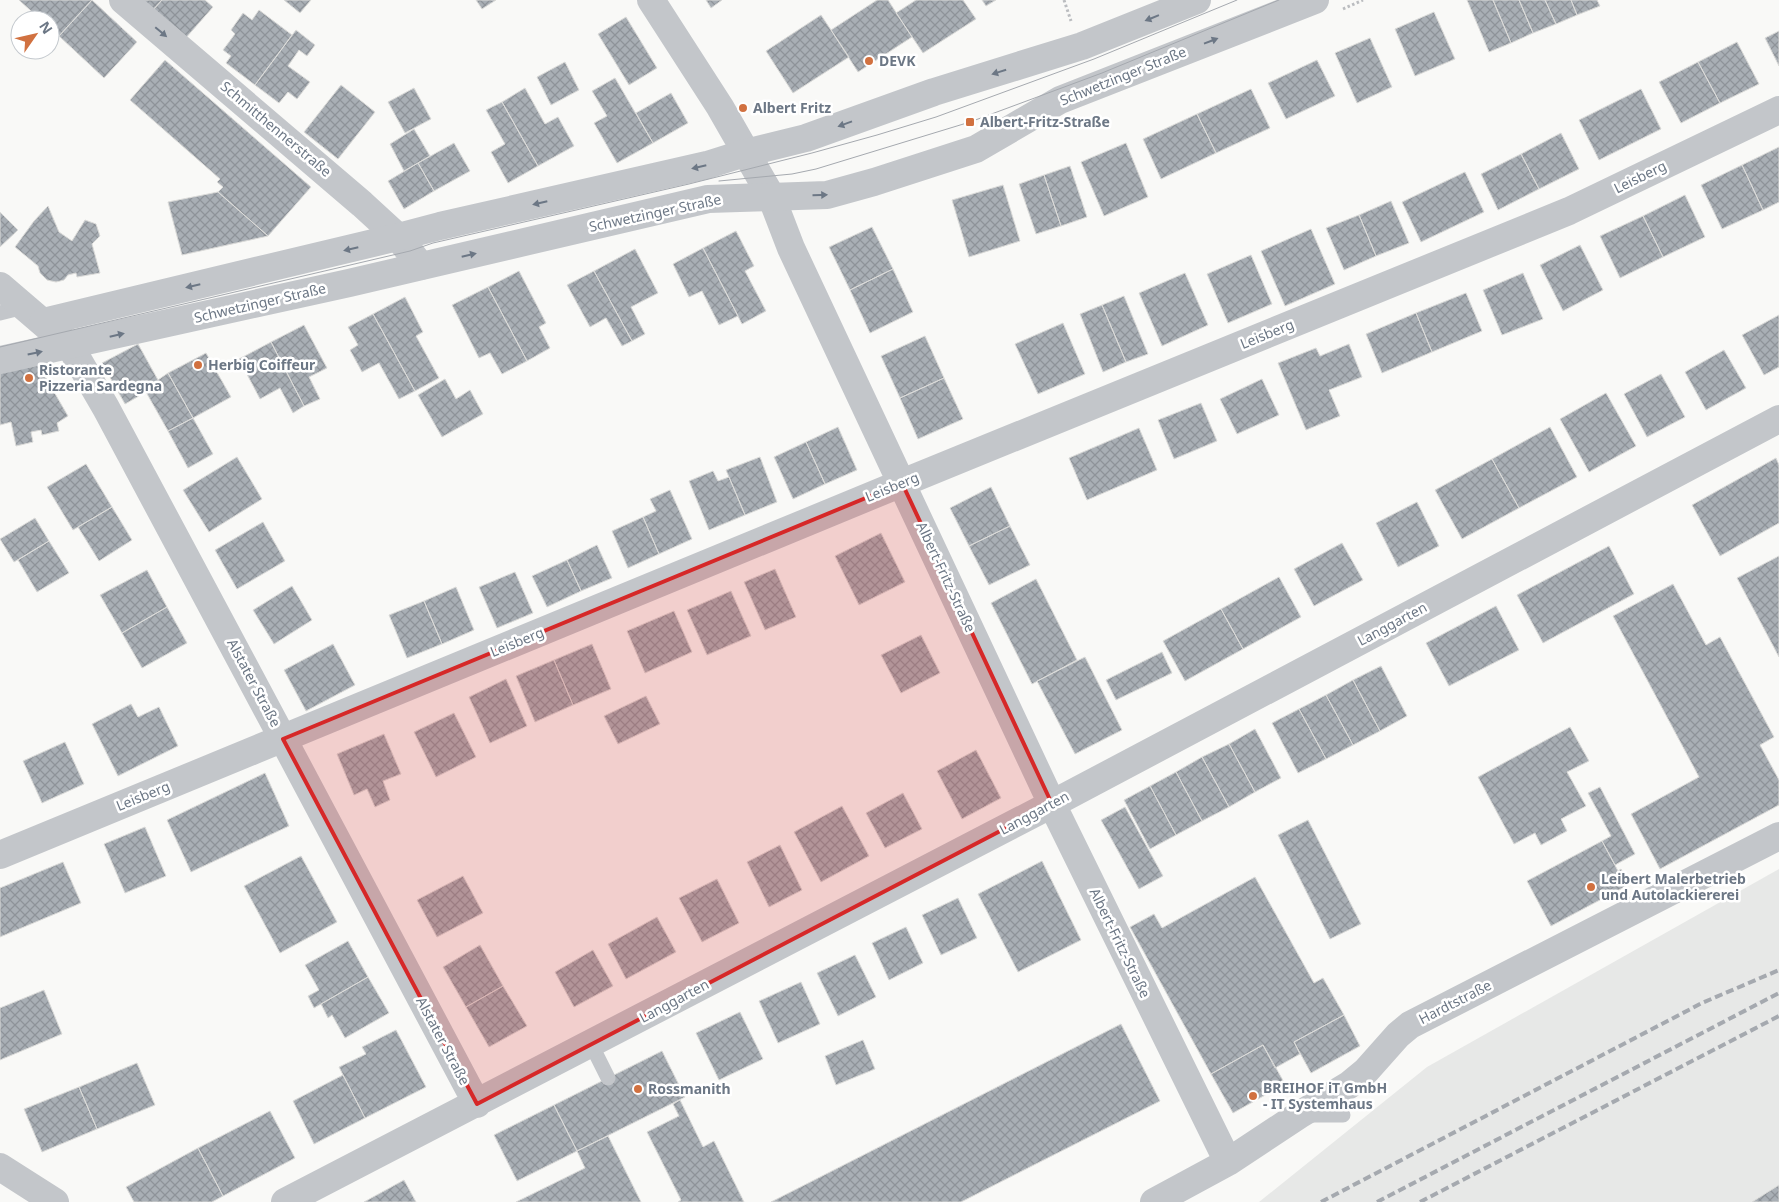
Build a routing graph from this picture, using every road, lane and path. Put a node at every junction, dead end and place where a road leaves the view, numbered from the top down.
1 (124, 0) edge
2 (651, 0) edge
3 (1197, 0) edge
4 (1315, 0) edge
5 (1779, 110) edge
6 (745, 153) junction
7 (771, 196) junction
8 (398, 237) junction
9 (421, 266) junction
10 (0, 286) edge
11 (22, 314) edge
12 (70, 346) junction
13 (0, 360) edge
14 (1779, 419) edge
15 (902, 483) junction
16 (283, 738) junction
17 (1052, 804) junction
18 (1779, 836) edge
19 (0, 855) edge
20 (591, 1044) junction
21 (608, 1078) dead end
22 (477, 1104) junction
23 (1343, 1114) dead end
24 (1299, 1115) junction
25 (1228, 1162) junction
26 (0, 1167) edge
27 (55, 1202) edge
28 (285, 1202) edge
29 (1154, 1202) edge

1 -> 8 street, Schmitthennerstraße
2 - 6 street, Albert-Fritz-Straße
3 -> 6 street
7 -> 4 street, Schwetzinger Straße
5 - 15 street, Leisberg
6 - 7 street, Albert-Fritz-Straße
6 -> 8 street
9 -> 7 street, Schwetzinger Straße
7 - 15 street, Albert-Fritz-Straße
8 - 9 street, Schmitthennerstraße
8 -> 11 street
12 -> 9 street, Schwetzinger Straße
10 - 11 street, Alstater Straße
11 - 12 street, Alstater Straße
13 -> 12 street, Schwetzinger Straße
12 - 16 street, Alstater Straße
14 - 17 street, Langgarten
15 - 16 street, Leisberg
15 - 17 street, Albert-Fritz-Straße
16 - 19 street, Leisberg
16 - 22 street, Alstater Straße
17 - 20 street, Langgarten
17 - 25 street, Albert-Fritz-Straße
18 - 24 street, Hardtstraße
20 - 21 lane
20 - 22 street, Langgarten
22 - 28 street, Langgarten
23 - 24 lane
24 - 25 street, Hardtstraße
25 - 29 street, Hardtstraße
26 - 27 street

